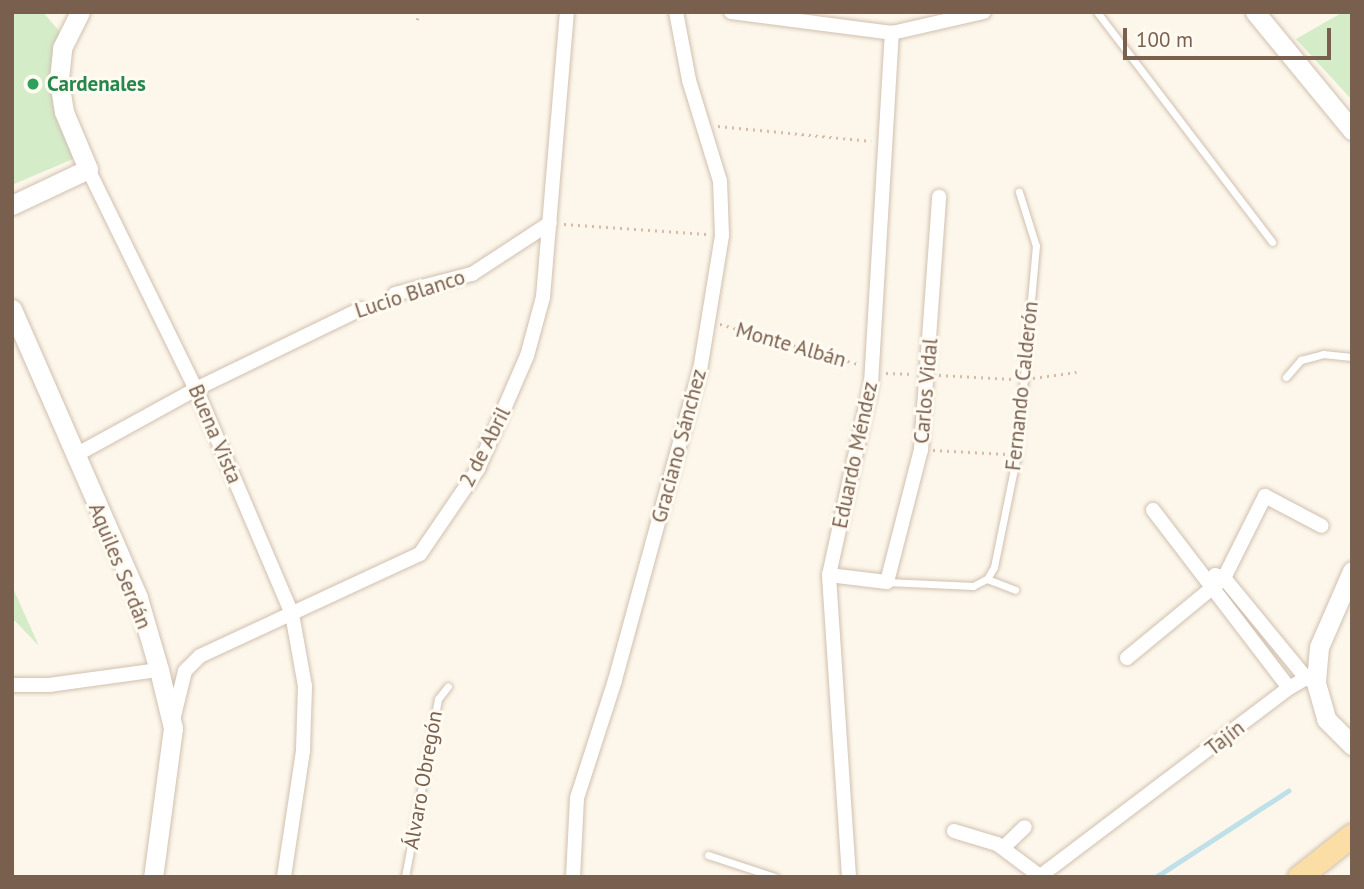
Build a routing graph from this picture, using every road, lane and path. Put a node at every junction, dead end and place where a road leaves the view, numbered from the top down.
1 (80, 12) edge
2 (420, 12) edge
3 (567, 12) edge
4 (676, 12) edge
5 (731, 12) edge
6 (984, 12) edge
7 (1097, 12) edge
8 (1255, 12) edge
9 (417, 20) dead end
10 (892, 33) junction
11 (704, 125) junction
12 (1352, 130) edge
13 (887, 143) junction
14 (88, 169) junction
15 (1019, 192) dead end
16 (939, 197) dead end
17 (12, 205) edge
18 (550, 223) junction
19 (722, 235) junction
20 (1272, 242) dead end
21 (395, 294) dead end
22 (12, 309) edge
23 (361, 309) dead end
24 (710, 322) junction
25 (1352, 357) edge
26 (872, 370) junction
27 (1077, 372) dead end
28 (929, 374) junction
29 (1286, 377) dead end
30 (1025, 380) junction
31 (196, 389) junction
32 (921, 450) junction
33 (1017, 454) junction
34 (74, 456) junction
35 (1153, 510) dead end
36 (1322, 526) dead end
37 (1202, 570) junction
38 (1352, 571) edge
39 (829, 575) junction
40 (987, 579) junction
41 (1224, 579) junction
42 (887, 582) junction
43 (1015, 590) dead end
44 (1212, 591) junction
45 (292, 614) junction
46 (1264, 627) junction
47 (1248, 637) junction
48 (1127, 659) dead end
49 (159, 670) junction
50 (1311, 681) junction
51 (12, 685) edge
52 (448, 686) dead end
53 (1289, 688) junction
54 (173, 728) junction
55 (1352, 745) edge
56 (1026, 827) dead end
57 (954, 831) dead end
58 (1352, 835) edge
59 (1003, 848) junction
60 (708, 855) dead end
61 (1040, 876) edge
62 (153, 877) edge
63 (284, 877) edge
64 (405, 877) edge
65 (573, 877) edge
66 (775, 877) edge
67 (849, 877) edge
68 (1299, 877) edge

1 - 14 street, Buena Vista
2 - 9 path
3 - 18 street, 2 de Abril
4 - 11 street, Graciano Sánchez
5 - 10 street
6 - 10 street
7 - 20 lane
8 - 12 street
10 - 13 street, Eduardo Méndez
11 - 13 path
11 - 19 street, Graciano Sánchez
13 - 26 street, Eduardo Méndez
14 - 17 street
14 - 31 street, Buena Vista
15 - 30 lane, Fernando Calderón
16 - 28 street, Carlos Vidal
18 - 19 path
18 - 21 street, Lucio Blanco
18 - 45 street, 2 de Abril
19 - 24 street, Graciano Sánchez
22 - 34 street, Aquiles Serdán
23 - 31 street, Lucio Blanco
24 - 26 path, Monte Albán
24 - 65 street, Graciano Sánchez
25 - 29 lane
26 - 28 path, Monte Albán
26 - 39 street, Eduardo Méndez
27 - 30 path, Monte Albán
28 - 30 path, Monte Albán
28 - 32 street, Carlos Vidal
30 - 33 lane, Fernando Calderón
31 - 34 street, Lucio Blanco
31 - 45 street, Buena Vista
32 - 33 path
32 - 42 street, Carlos Vidal
33 - 40 lane, Fernando Calderón
34 - 49 street, Aquiles Serdán
35 - 37 street
36 - 41 street
37 - 41 street
37 - 44 street
38 - 50 street
39 - 42 street
39 - 67 street, Eduardo Méndez
40 - 42 lane
40 - 43 lane
41 - 44 street
41 - 46 street
44 - 47 street
44 - 48 street
45 - 54 street, 2 de Abril
45 - 63 street, Buena Vista
46 - 47 street
46 - 50 street
47 - 53 street
49 - 51 street
49 - 54 street, Aquiles Serdán
50 - 53 street, Tajín
50 - 55 street
52 - 64 lane, Álvaro Obregón
53 - 61 street, Tajín
54 - 62 street, Aquiles Serdán
56 - 59 street
57 - 59 street
58 - 68 main road
59 - 61 street
60 - 66 lane

